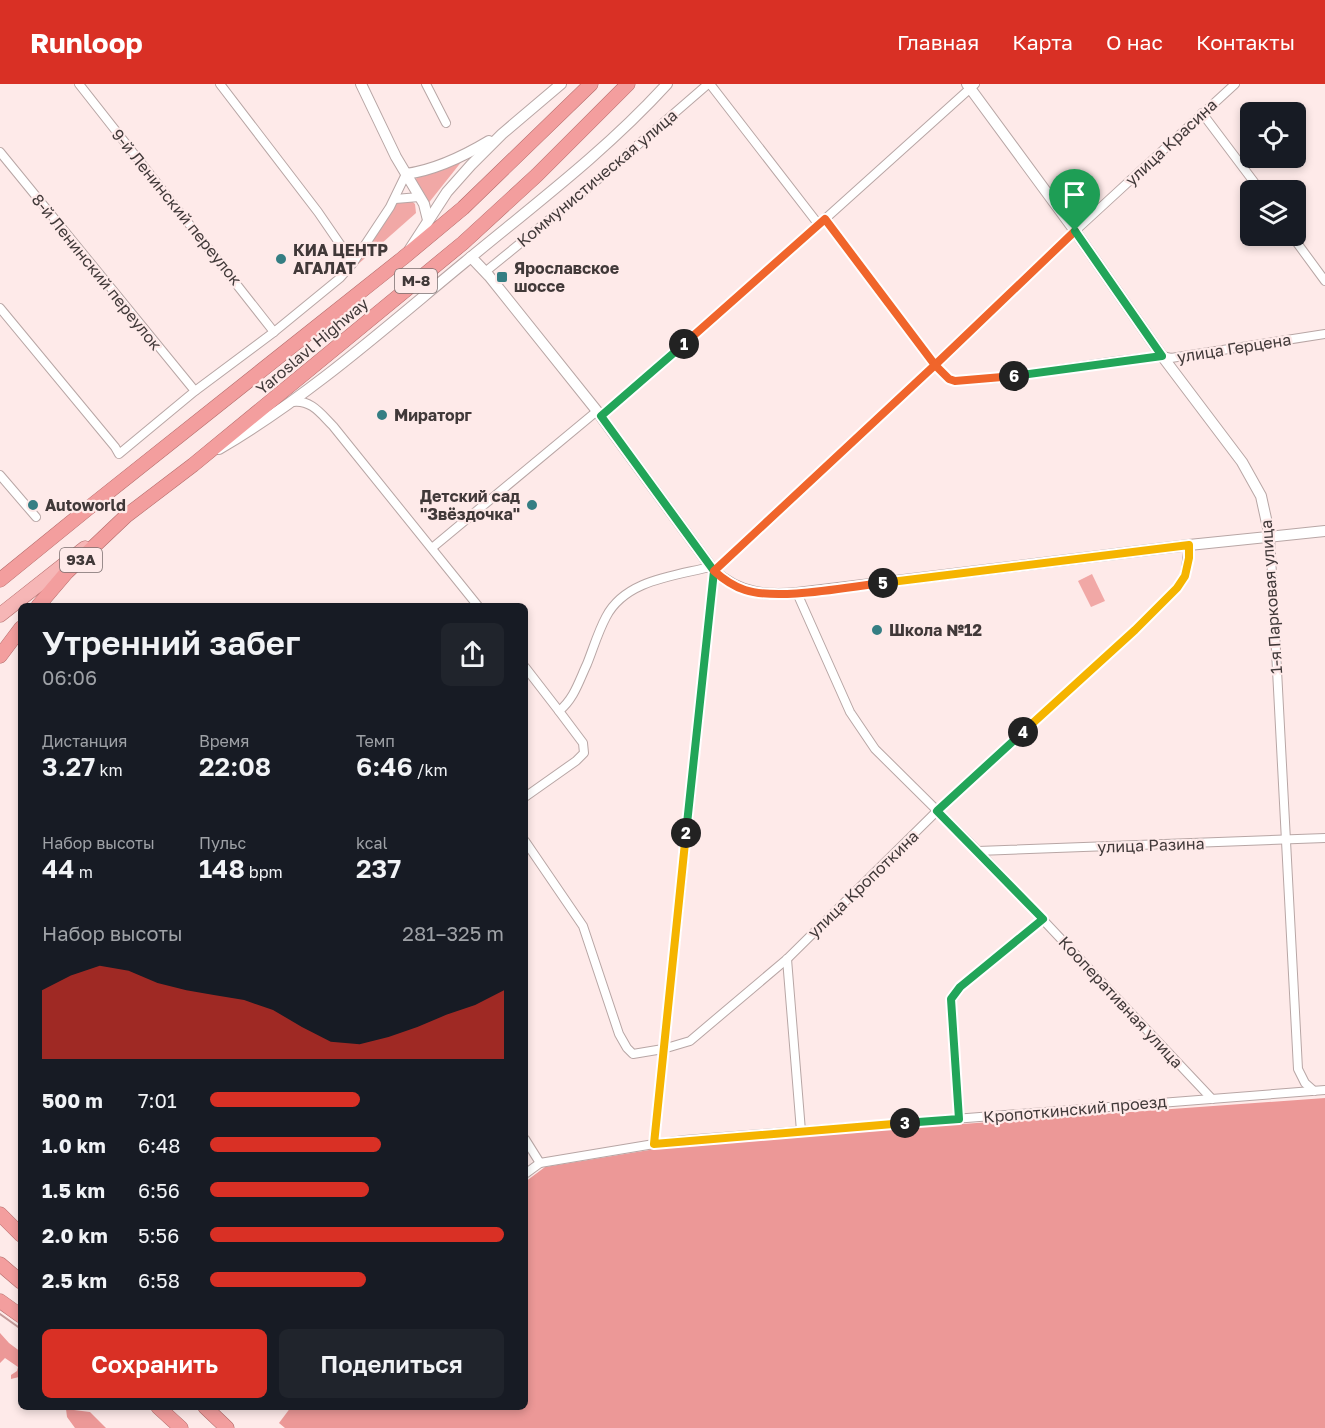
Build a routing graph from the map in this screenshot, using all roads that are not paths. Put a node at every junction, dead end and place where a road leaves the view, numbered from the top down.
1 (79, 84) edge
2 (220, 84) edge
3 (361, 84) edge
4 (426, 84) edge
5 (591, 84) edge
6 (628, 84) edge
7 (667, 84) edge
8 (709, 84) edge
9 (1235, 84) edge
10 (559, 85) edge
11 (971, 85) edge
12 (1202, 112) junction
13 (447, 123) dead end
14 (502, 134) junction
15 (0, 152) edge
16 (406, 174) junction
17 (1253, 180) edge
18 (419, 197) junction
19 (395, 199) junction
20 (428, 220) junction
21 (822, 222) junction
22 (1075, 231) junction
23 (1300, 246) edge
24 (471, 257) junction
25 (404, 258) junction
26 (353, 263) junction
27 (485, 272) junction
28 (1325, 280) edge
29 (0, 308) edge
30 (274, 332) junction
31 (1325, 334) edge
32 (1162, 356) junction
33 (935, 365) junction
34 (313, 385) junction
35 (195, 391) junction
36 (289, 402) junction
37 (314, 407) junction
38 (599, 413) junction
39 (193, 465) junction
40 (0, 475) edge
41 (91, 506) junction
42 (126, 516) junction
43 (36, 517) dead end
44 (1325, 531) edge
45 (1270, 537) junction
46 (1189, 545) junction
47 (432, 548) junction
48 (712, 569) junction
49 (0, 570) edge
50 (0, 580) edge
51 (797, 593) junction
52 (41, 603) edge
53 (475, 603) edge
54 (0, 615) edge
55 (18, 632) edge
56 (0, 656) edge
57 (528, 671) edge
58 (559, 711) junction
59 (528, 795) edge
60 (937, 811) junction
61 (1325, 838) edge
62 (1285, 841) junction
63 (528, 844) edge
64 (978, 851) junction
65 (1043, 919) junction
66 (787, 959) junction
67 (663, 1049) junction
68 (1325, 1090) edge
69 (1314, 1091) junction
70 (1212, 1099) junction
71 (959, 1119) junction
72 (801, 1131) junction
73 (528, 1144) edge
74 (654, 1144) junction
75 (540, 1163) junction
76 (528, 1172) edge
77 (0, 1214) edge
78 (0, 1224) edge
79 (18, 1231) edge
80 (18, 1239) edge
81 (0, 1264) edge
82 (18, 1279) edge
83 (0, 1301) edge
84 (18, 1314) edge
85 (160, 1410) edge
86 (208, 1410) edge
87 (181, 1428) edge
88 (227, 1428) edge

1 - 30 street, 9-й Ленинский переулок
2 - 26 street
3 - 16 street
4 - 13 street
5 - 25 highway, Yaroslavl Highway / М-8
6 - 39 highway, Yaroslavl Highway / М-8
7 - 24 street
8 - 21 street
8 - 27 street, Коммунистическая улица
9 - 12 street, улица Красина
10 - 14 street
11 - 21 street
11 - 22 street, 1-я Парковая улица
12 - 17 street
12 - 22 street, улица Красина
14 - 16 street
14 - 20 street
15 - 35 street, 8-й Ленинский переулок
16 - 18 street
16 - 19 street
18 - 19 street
18 - 20 street
19 - 26 street
20 - 25 street
21 - 33 street
21 - 38 street
22 - 32 street, 1-я Парковая улица
22 - 33 street, улица Красина
23 - 28 street
24 - 27 street
24 - 34 street
25 - 41 highway, Yaroslavl Highway / М-8
26 - 30 street
27 - 38 street
29 - 35 street
30 - 35 street
31 - 32 street, улица Герцена
32 - 33 street, улица Герцена
32 - 45 street, 1-я Парковая улица
33 - 48 street, улица Красина
34 - 36 street
34 - 37 street
36 - 37 street
36 - 39 street
37 - 47 street
38 - 47 street
38 - 48 street
39 - 42 highway, Yaroslavl Highway / М-8
40 - 43 street
41 - 49 highway
41 - 50 highway, Yaroslavl Highway / М-8
42 - 52 highway, 93A
42 - 54 main road, Yaroslavl Highway / М-8
44 - 45 street
45 - 46 street
45 - 62 street, 1-я Парковая улица
46 - 51 street
46 - 60 street, улица Кропоткина
47 - 53 street
48 - 51 street
48 - 58 street, улица Красина
48 - 67 street
51 - 60 street, Кооперативная улица
55 - 56 highway
57 - 58 street
58 - 59 street
60 - 64 street, Кооперативная улица
60 - 66 street, улица Кропоткина
61 - 62 street, улица Разина
62 - 64 street, улица Разина
62 - 69 street, 1-я Парковая улица
63 - 67 street, улица Кропоткина
64 - 65 street, Кооперативная улица
65 - 70 street, Кооперативная улица
65 - 71 street
66 - 67 street, улица Кропоткина
66 - 72 street
67 - 74 street
68 - 69 street, Кропоткинский проезд
69 - 70 street, Кропоткинский проезд
70 - 71 street, Кропоткинский проезд
71 - 72 street, Кропоткинский проезд
72 - 74 street, Кропоткинский проезд
73 - 75 street
74 - 75 street, Кропоткинский проезд
75 - 76 street
77 - 79 highway
78 - 80 highway
81 - 82 highway
83 - 84 highway
85 - 87 highway
86 - 88 highway

